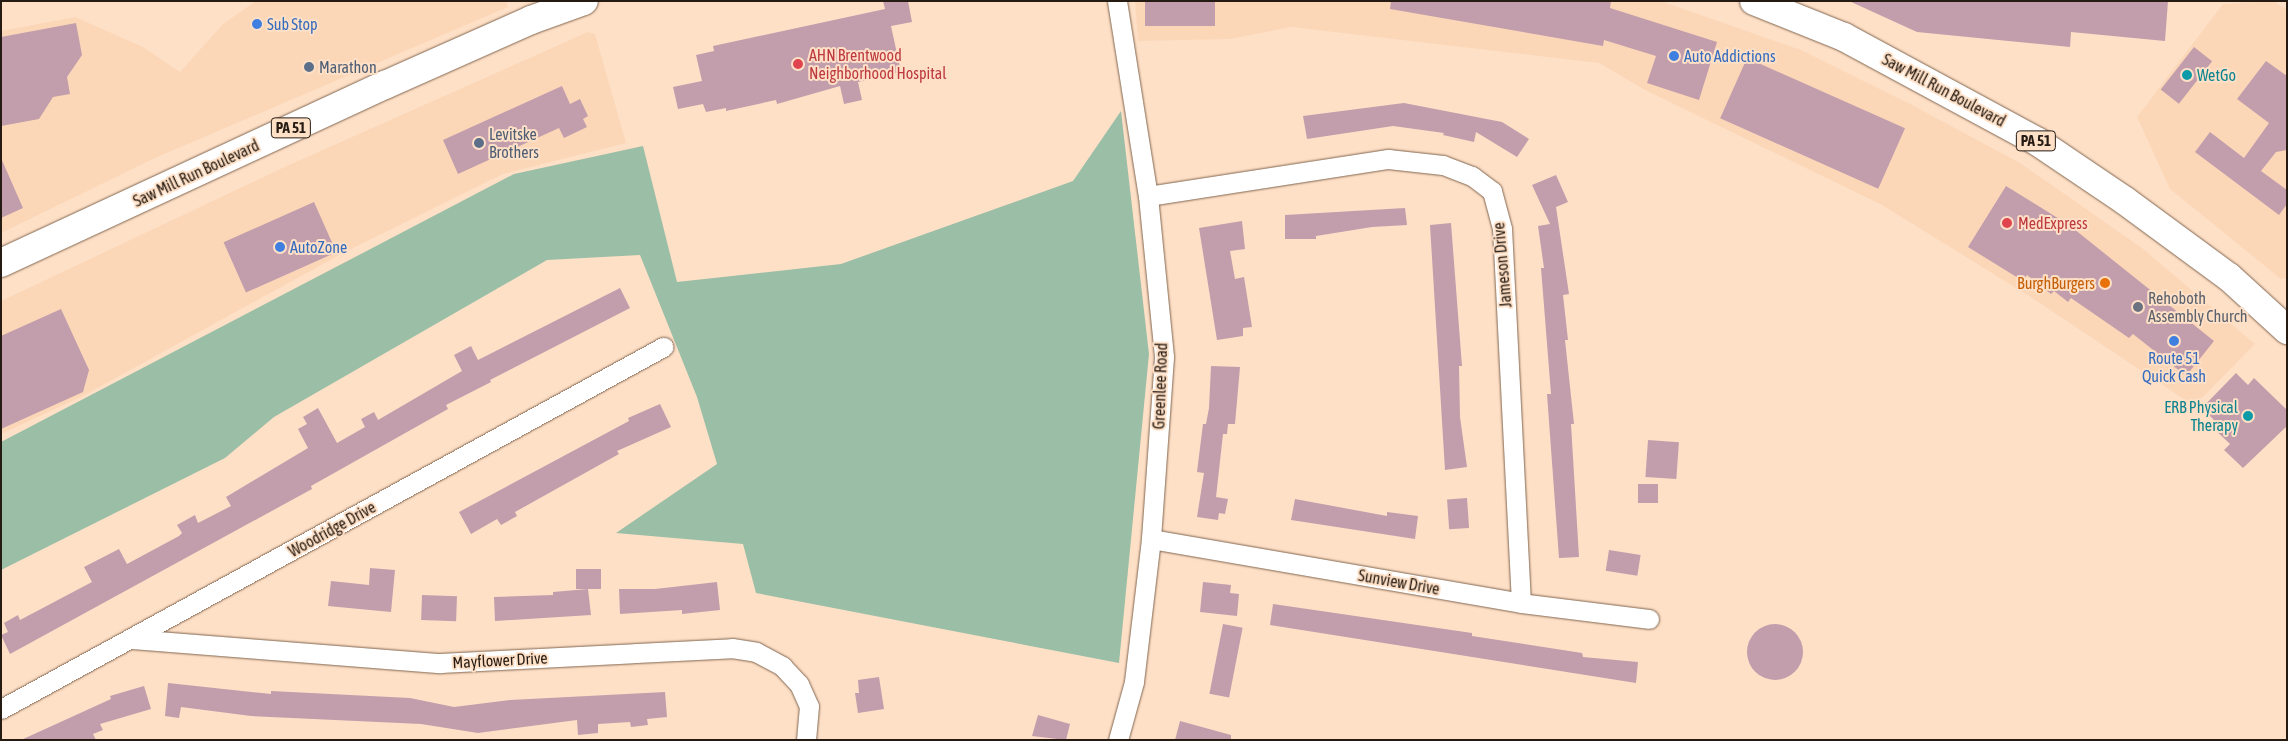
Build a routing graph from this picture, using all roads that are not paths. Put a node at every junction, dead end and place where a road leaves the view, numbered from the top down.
1 (584, 1) edge
2 (1117, 1) edge
3 (1754, 1) edge
4 (1148, 196) junction
5 (1, 263) edge
6 (2287, 330) edge
7 (663, 347) dead end
8 (1151, 539) junction
9 (1521, 603) junction
10 (1649, 618) dead end
11 (132, 639) junction
12 (1, 709) edge
13 (806, 740) edge
14 (1118, 740) edge

1 - 5 highway, Saw Mill Run Boulevard / PA 51
2 - 4 street, Greenlee Road
3 - 6 highway, Saw Mill Run Boulevard / PA 51
4 - 8 street, Greenlee Road
4 - 9 street, Jameson Drive
7 - 11 street, Woodridge Drive
8 - 9 street, Sunview Drive
8 - 14 street, Greenlee Road
9 - 10 street, Sunview Drive
11 - 12 street, Woodridge Drive
11 - 13 street, Mayflower Drive

